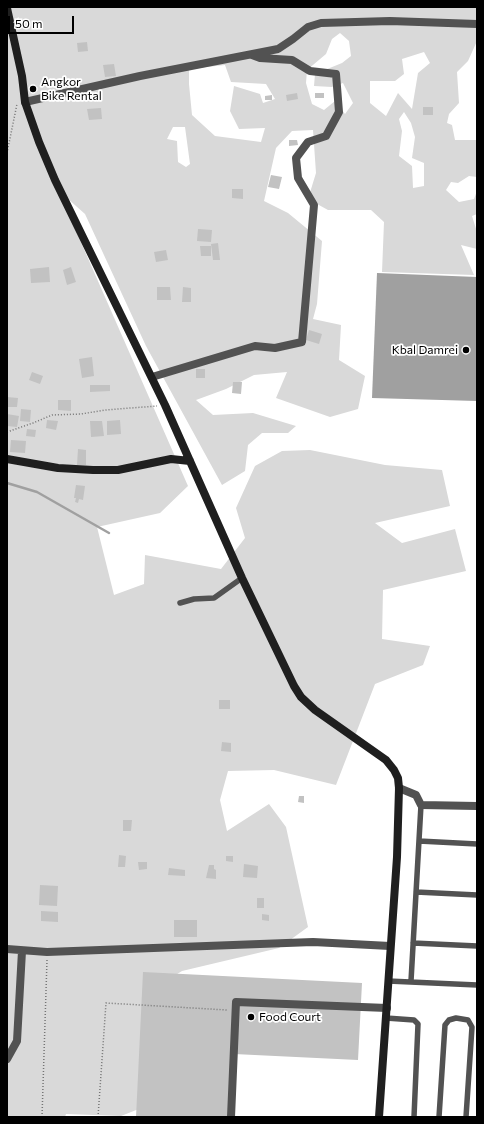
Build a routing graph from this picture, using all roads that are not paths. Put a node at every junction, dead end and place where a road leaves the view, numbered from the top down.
1 (7, 8) edge
2 (477, 24) edge
3 (252, 55) junction
4 (21, 100) junction
5 (152, 377) junction
6 (7, 459) edge
7 (190, 461) junction
8 (242, 578) junction
9 (180, 603) dead end
10 (399, 788) junction
11 (421, 805) junction
12 (477, 806) edge
13 (419, 841) junction
14 (477, 844) edge
15 (416, 892) junction
16 (477, 895) edge
17 (413, 943) junction
18 (390, 946) junction
19 (477, 946) edge
20 (7, 949) edge
21 (22, 951) junction
22 (388, 980) junction
23 (411, 981) junction
24 (477, 985) edge
25 (387, 1008) junction
26 (386, 1018) junction
27 (7, 1059) edge
28 (231, 1117) edge
29 (379, 1117) edge
30 (414, 1117) edge
31 (439, 1117) edge
32 (466, 1117) edge

1 - 4 main road
2 - 3 street
3 - 4 street
3 - 5 street
4 - 5 main road
5 - 7 main road
6 - 7 main road
7 - 8 main road
8 - 9 lane
8 - 10 main road
10 - 11 street
10 - 18 main road
11 - 12 street
11 - 13 lane
13 - 14 lane
13 - 15 lane
15 - 16 lane
15 - 17 lane
17 - 19 lane
17 - 23 lane
18 - 21 street
18 - 22 main road
20 - 21 street
21 - 27 street
22 - 23 lane
22 - 25 main road
23 - 24 lane
25 - 26 main road
25 - 28 street
26 - 29 main road
26 - 30 lane
31 - 32 lane

